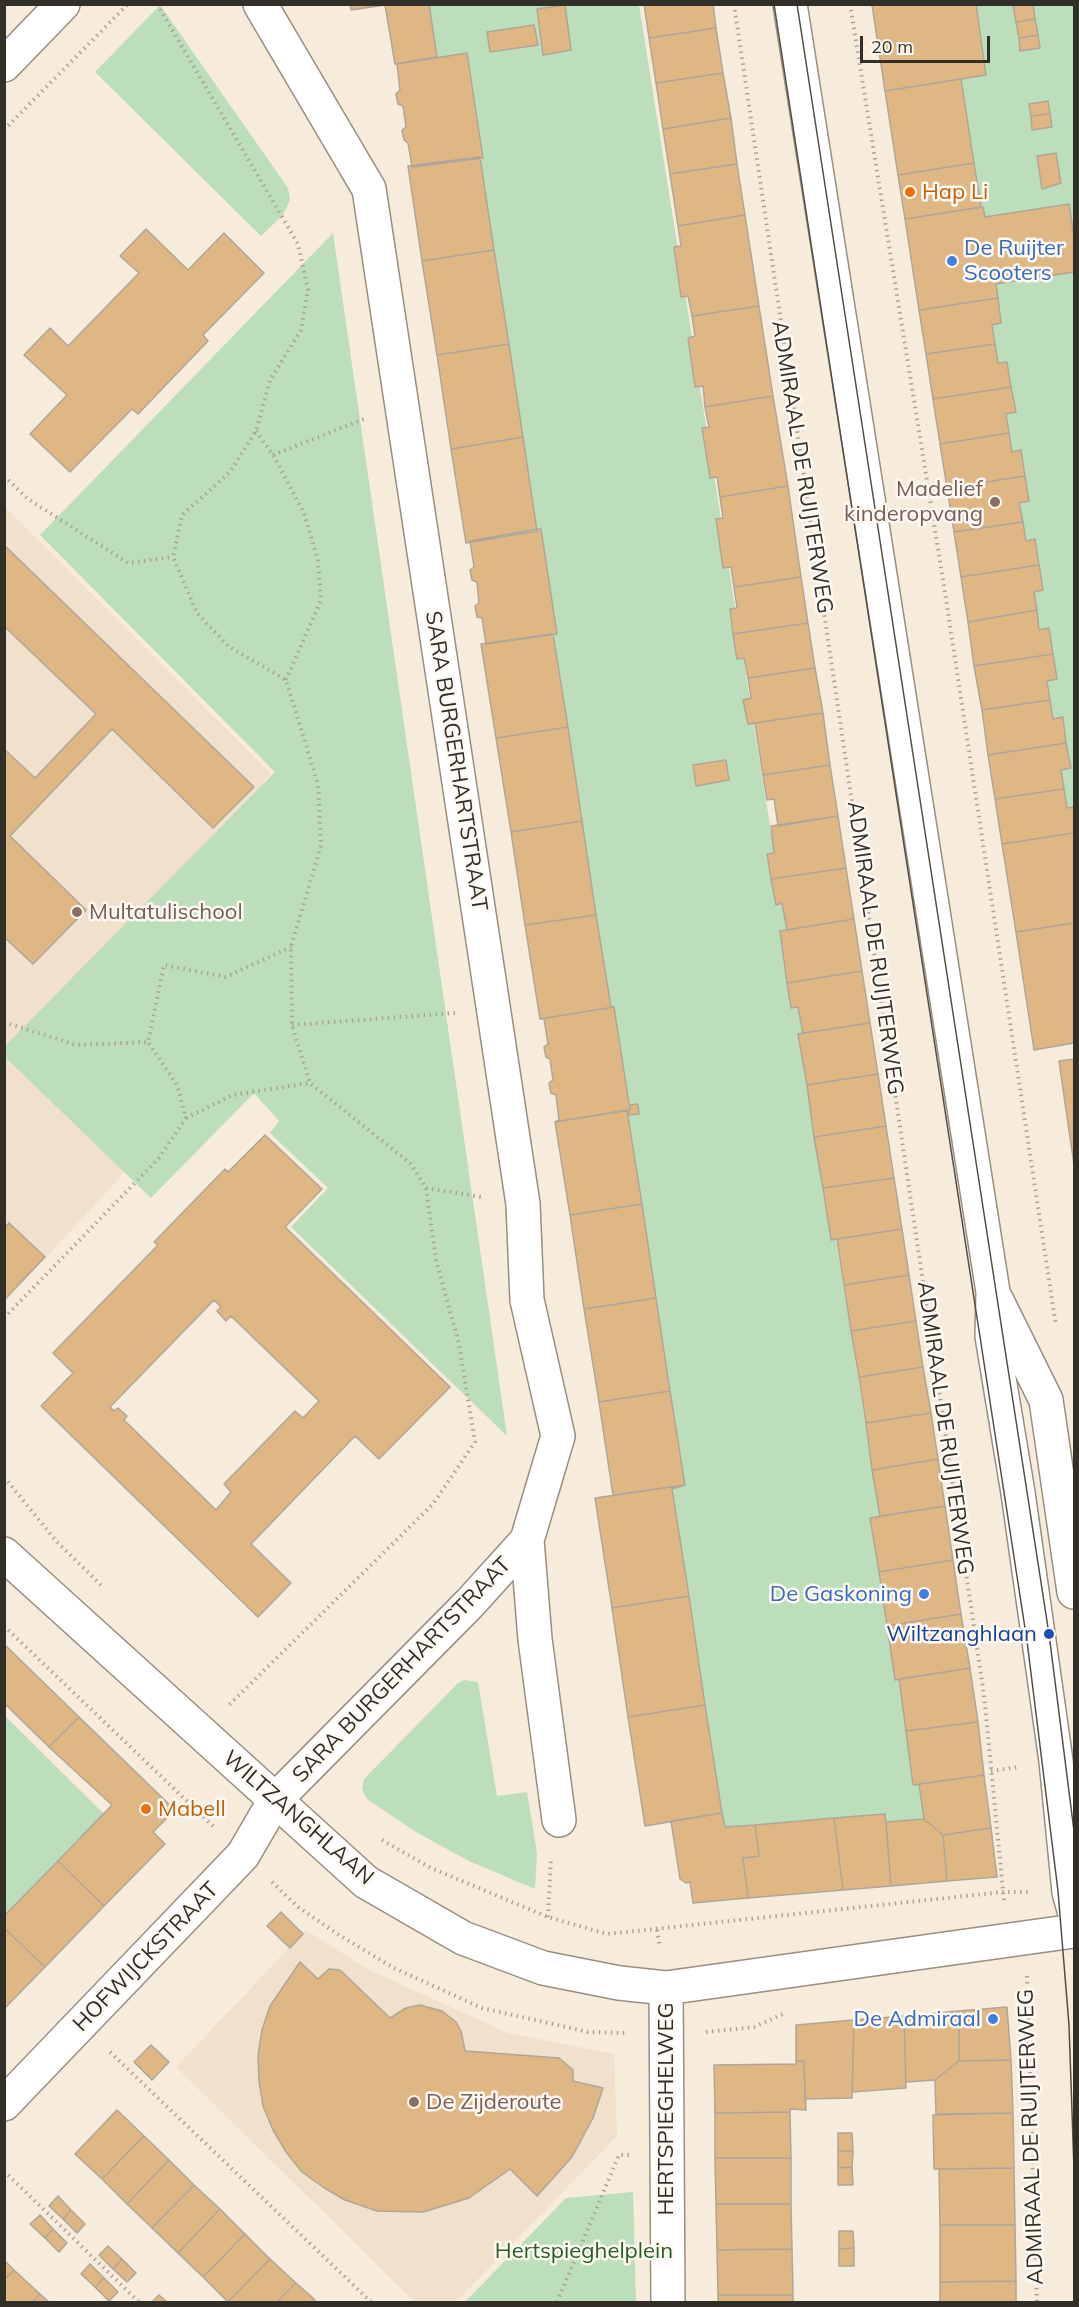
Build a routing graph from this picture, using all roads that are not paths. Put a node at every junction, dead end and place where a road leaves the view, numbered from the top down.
1 (63, 4) edge
2 (260, 4) edge
3 (790, 4) edge
4 (4, 65) edge
5 (993, 1292) junction
6 (527, 1540) junction
7 (4, 1554) edge
8 (1074, 1584) edge
9 (275, 1800) junction
10 (559, 1820) road end
11 (1074, 1910) edge
12 (1074, 1931) edge
13 (666, 1988) junction
14 (4, 2104) edge
15 (668, 2302) edge

1 - 4 street
2 - 6 street, SARA BURGERHARTSTRAAT
3 - 5 street
5 - 8 street
5 - 11 street
6 - 9 street, SARA BURGERHARTSTRAAT
6 - 10 street, SARA BURGERHARTSTRAAT
7 - 9 street, WILTZANGHLAAN
9 - 13 street, WILTZANGHLAAN
9 - 14 street, HOFWIJCKSTRAAT
12 - 13 street, WILTZANGHLAAN
13 - 15 street, HERTSPIEGHELWEG

